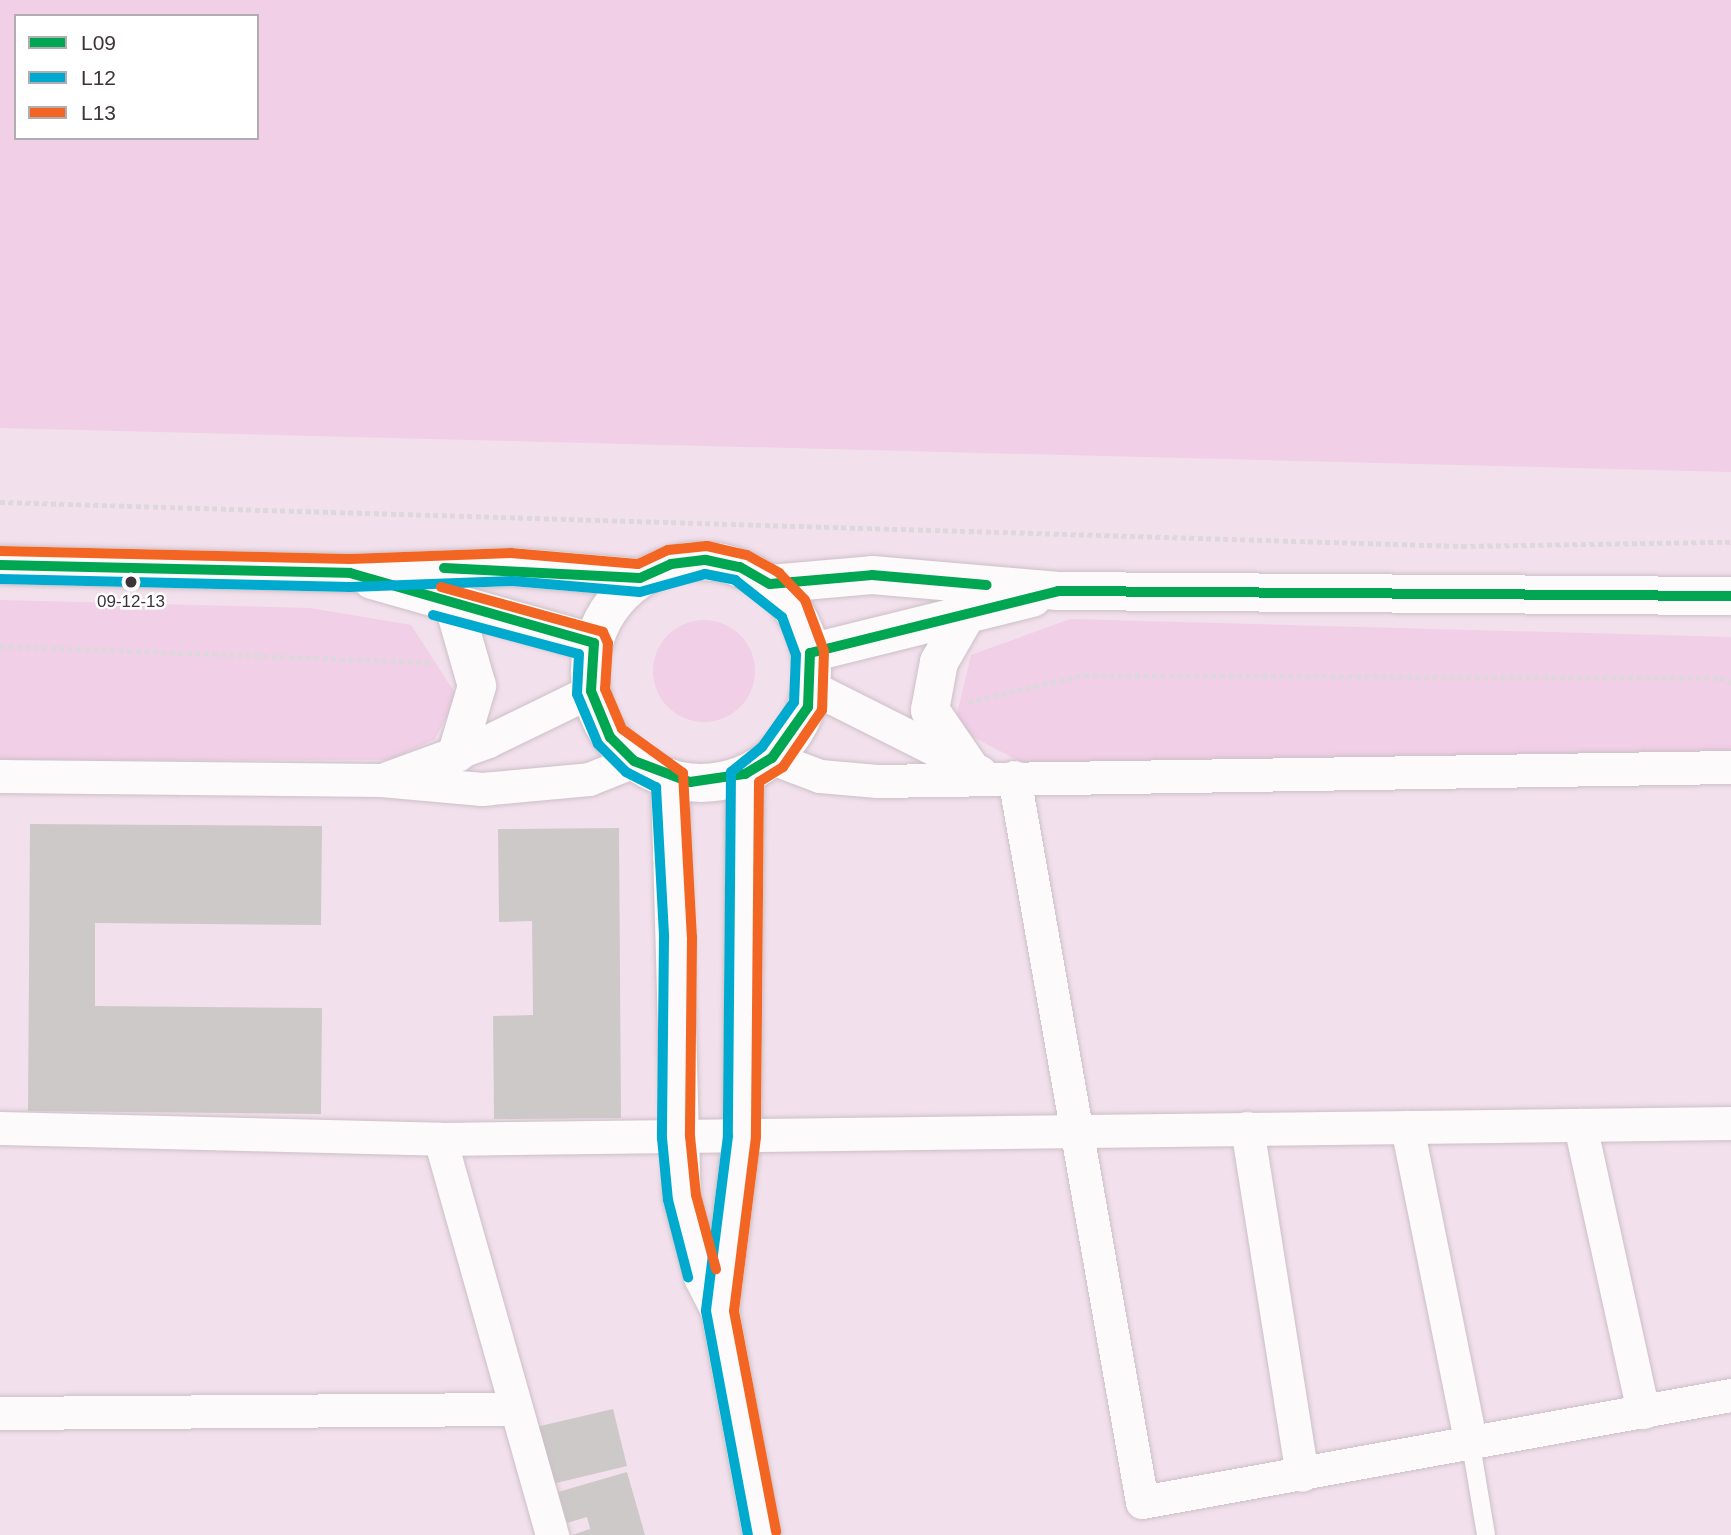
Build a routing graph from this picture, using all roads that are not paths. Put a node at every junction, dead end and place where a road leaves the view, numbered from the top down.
1 (0, 565) edge
2 (350, 573) junction
3 (640, 578) junction
4 (770, 584) junction
5 (1058, 591) junction
6 (1731, 596) edge
7 (454, 606) junction
8 (965, 617) junction
9 (594, 643) junction
10 (811, 671) junction
11 (591, 691) junction
12 (457, 753) junction
13 (634, 761) junction
14 (758, 766) junction
15 (1731, 767) edge
16 (991, 774) junction
17 (0, 776) edge
18 (670, 778) junction
19 (381, 780) junction
20 (1731, 1123) edge
21 (1580, 1125) junction
22 (1407, 1127) junction
23 (0, 1128) edge
24 (1247, 1128) junction
25 (1073, 1129) junction
26 (676, 1137) junction
27 (742, 1137) junction
28 (440, 1139) junction
29 (719, 1311) junction
30 (1731, 1395) edge
31 (513, 1409) junction
32 (1643, 1412) junction
33 (0, 1413) edge
34 (1471, 1445) junction
35 (1302, 1475) junction
36 (552, 1535) edge
37 (762, 1535) edge
38 (1486, 1535) edge

1 - 2 street
2 - 3 street
2 - 7 street
3 - 4 street
3 - 9 street
4 - 5 street
4 - 10 street
5 - 6 street
5 - 8 street
7 - 9 street
7 - 12 street
8 - 10 street
8 - 16 street
9 - 11 street
10 - 14 street
10 - 16 street
11 - 12 street
11 - 13 street
12 - 19 street
13 - 18 street
13 - 19 street
14 - 16 street
14 - 18 street
14 - 27 street
15 - 16 street
16 - 25 street
17 - 19 street
18 - 26 street
20 - 21 street
21 - 22 street
21 - 32 street
22 - 24 street
22 - 34 street
23 - 28 street
24 - 25 street
24 - 35 street
25 - 27 street
25 - 35 street
26 - 27 street
26 - 28 street
26 - 29 street
27 - 29 street
28 - 31 street
29 - 37 street
30 - 32 street
31 - 33 street
31 - 36 street
32 - 34 street
34 - 35 street
34 - 38 lane

